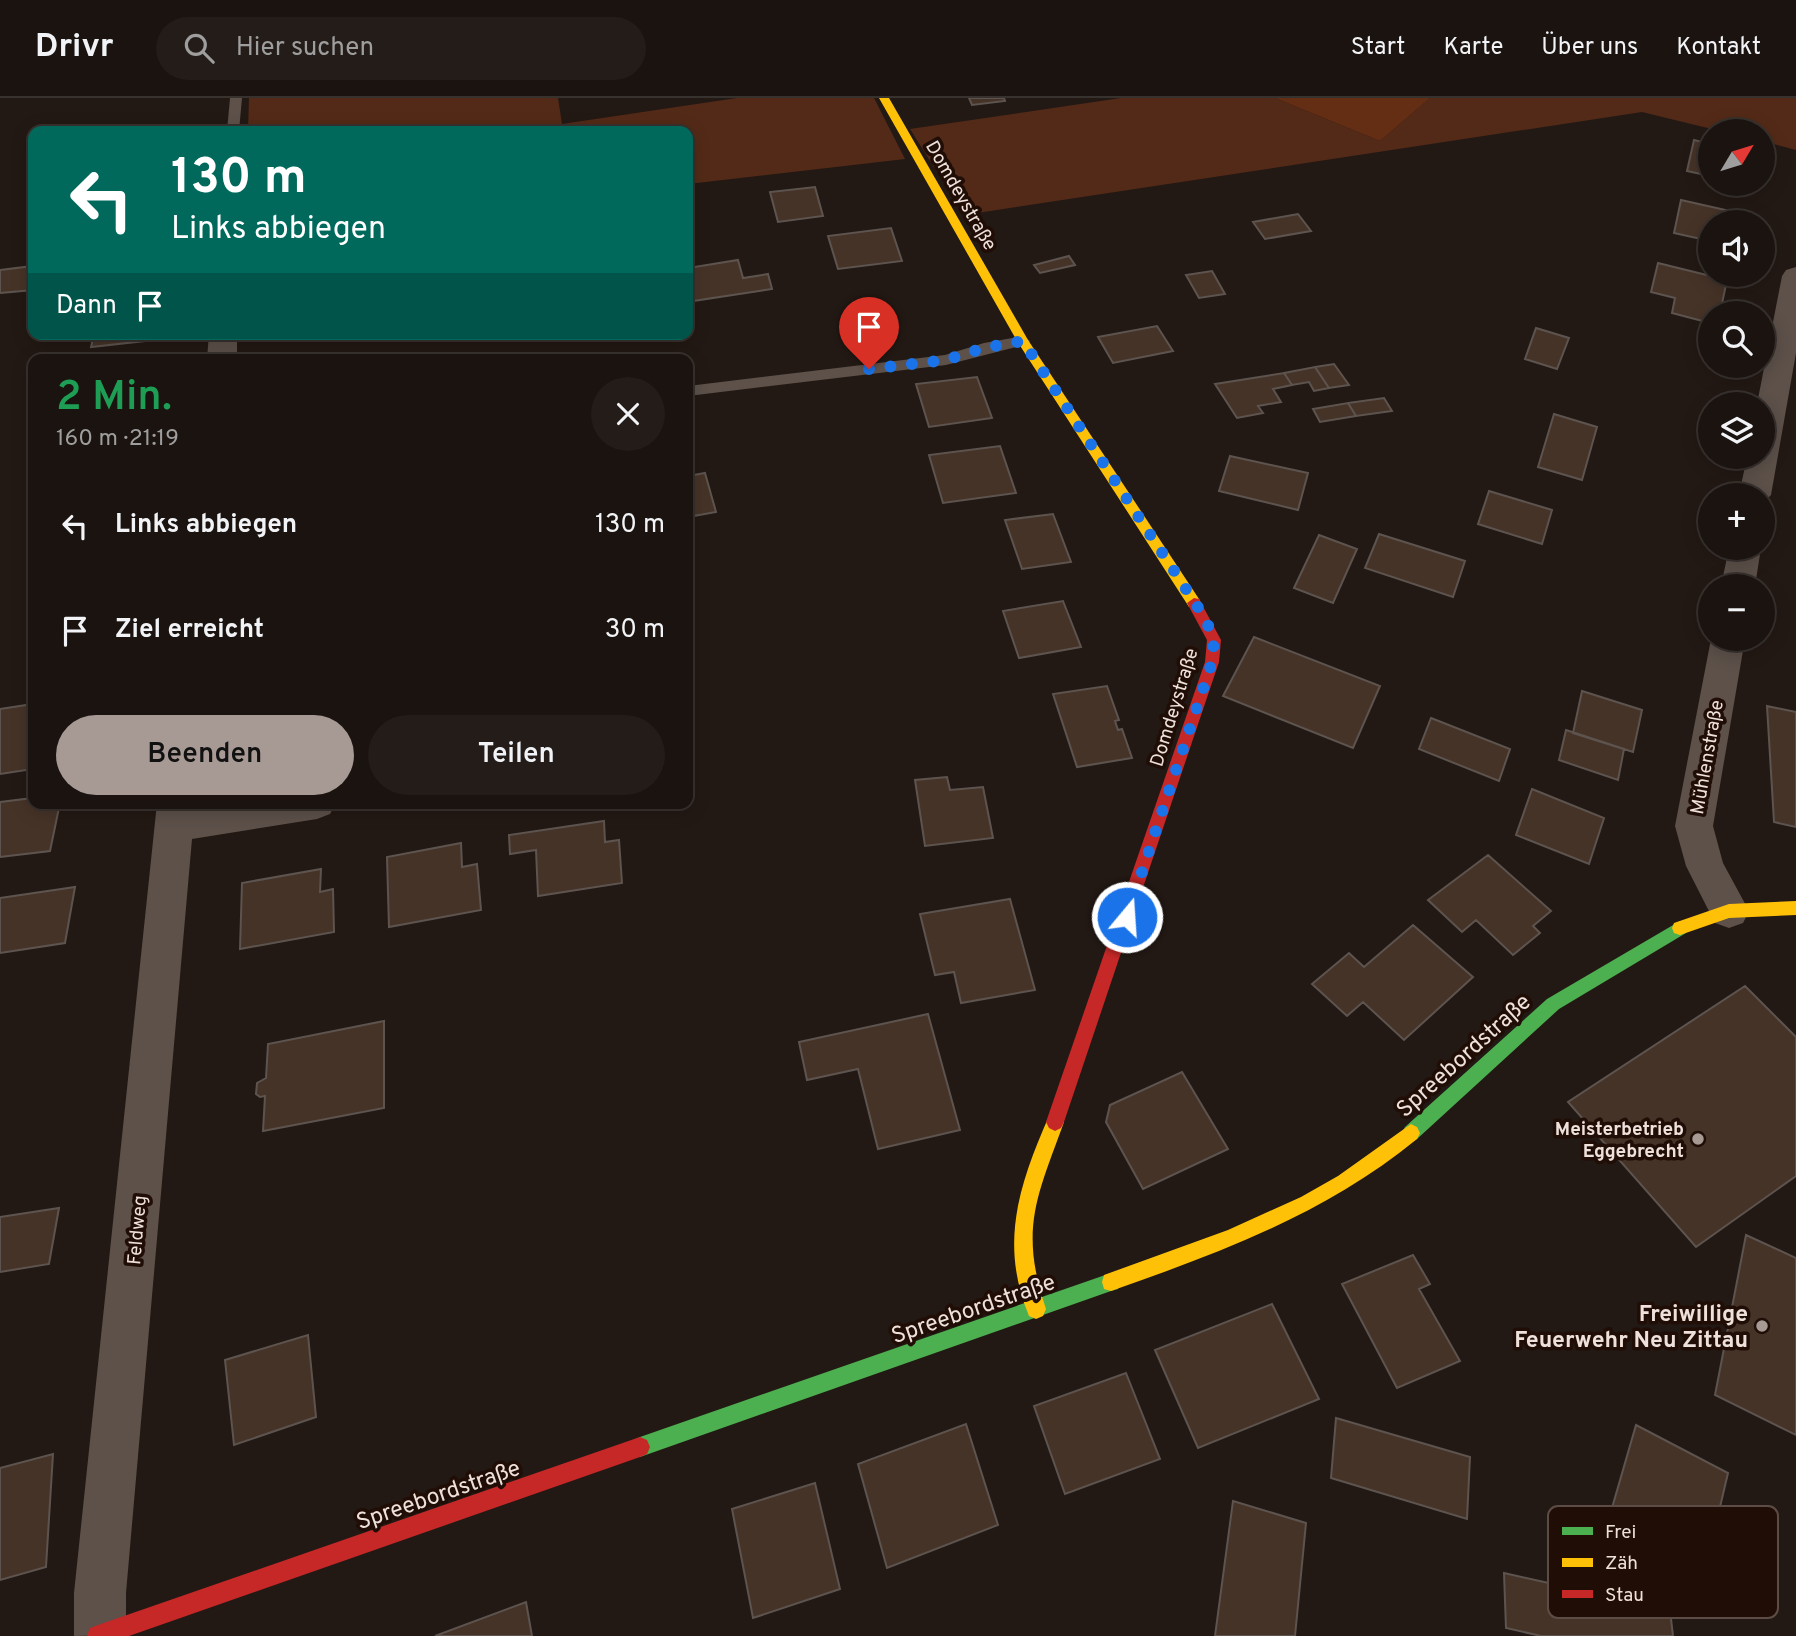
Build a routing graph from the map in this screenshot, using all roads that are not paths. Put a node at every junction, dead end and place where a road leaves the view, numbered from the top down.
1 (236, 98) edge
2 (884, 98) edge
3 (233, 126) edge
4 (1796, 276) edge
5 (1023, 341) junction
6 (693, 390) edge
7 (1774, 392) edge
8 (1726, 651) edge
9 (246, 809) edge
10 (175, 815) edge
11 (1796, 908) edge
12 (1729, 911) junction
13 (1036, 1309) junction
14 (99, 1636) edge

1 - 3 lane
2 - 5 street, Domdeystraße
4 - 7 street
5 - 6 lane
5 - 13 street, Domdeystraße
8 - 12 street, Mühlenstraße
9 - 10 street, Feldweg
10 - 14 street, Feldweg
11 - 12 street, Spreebordstraße
12 - 13 street, Spreebordstraße
13 - 14 street, Spreebordstraße

